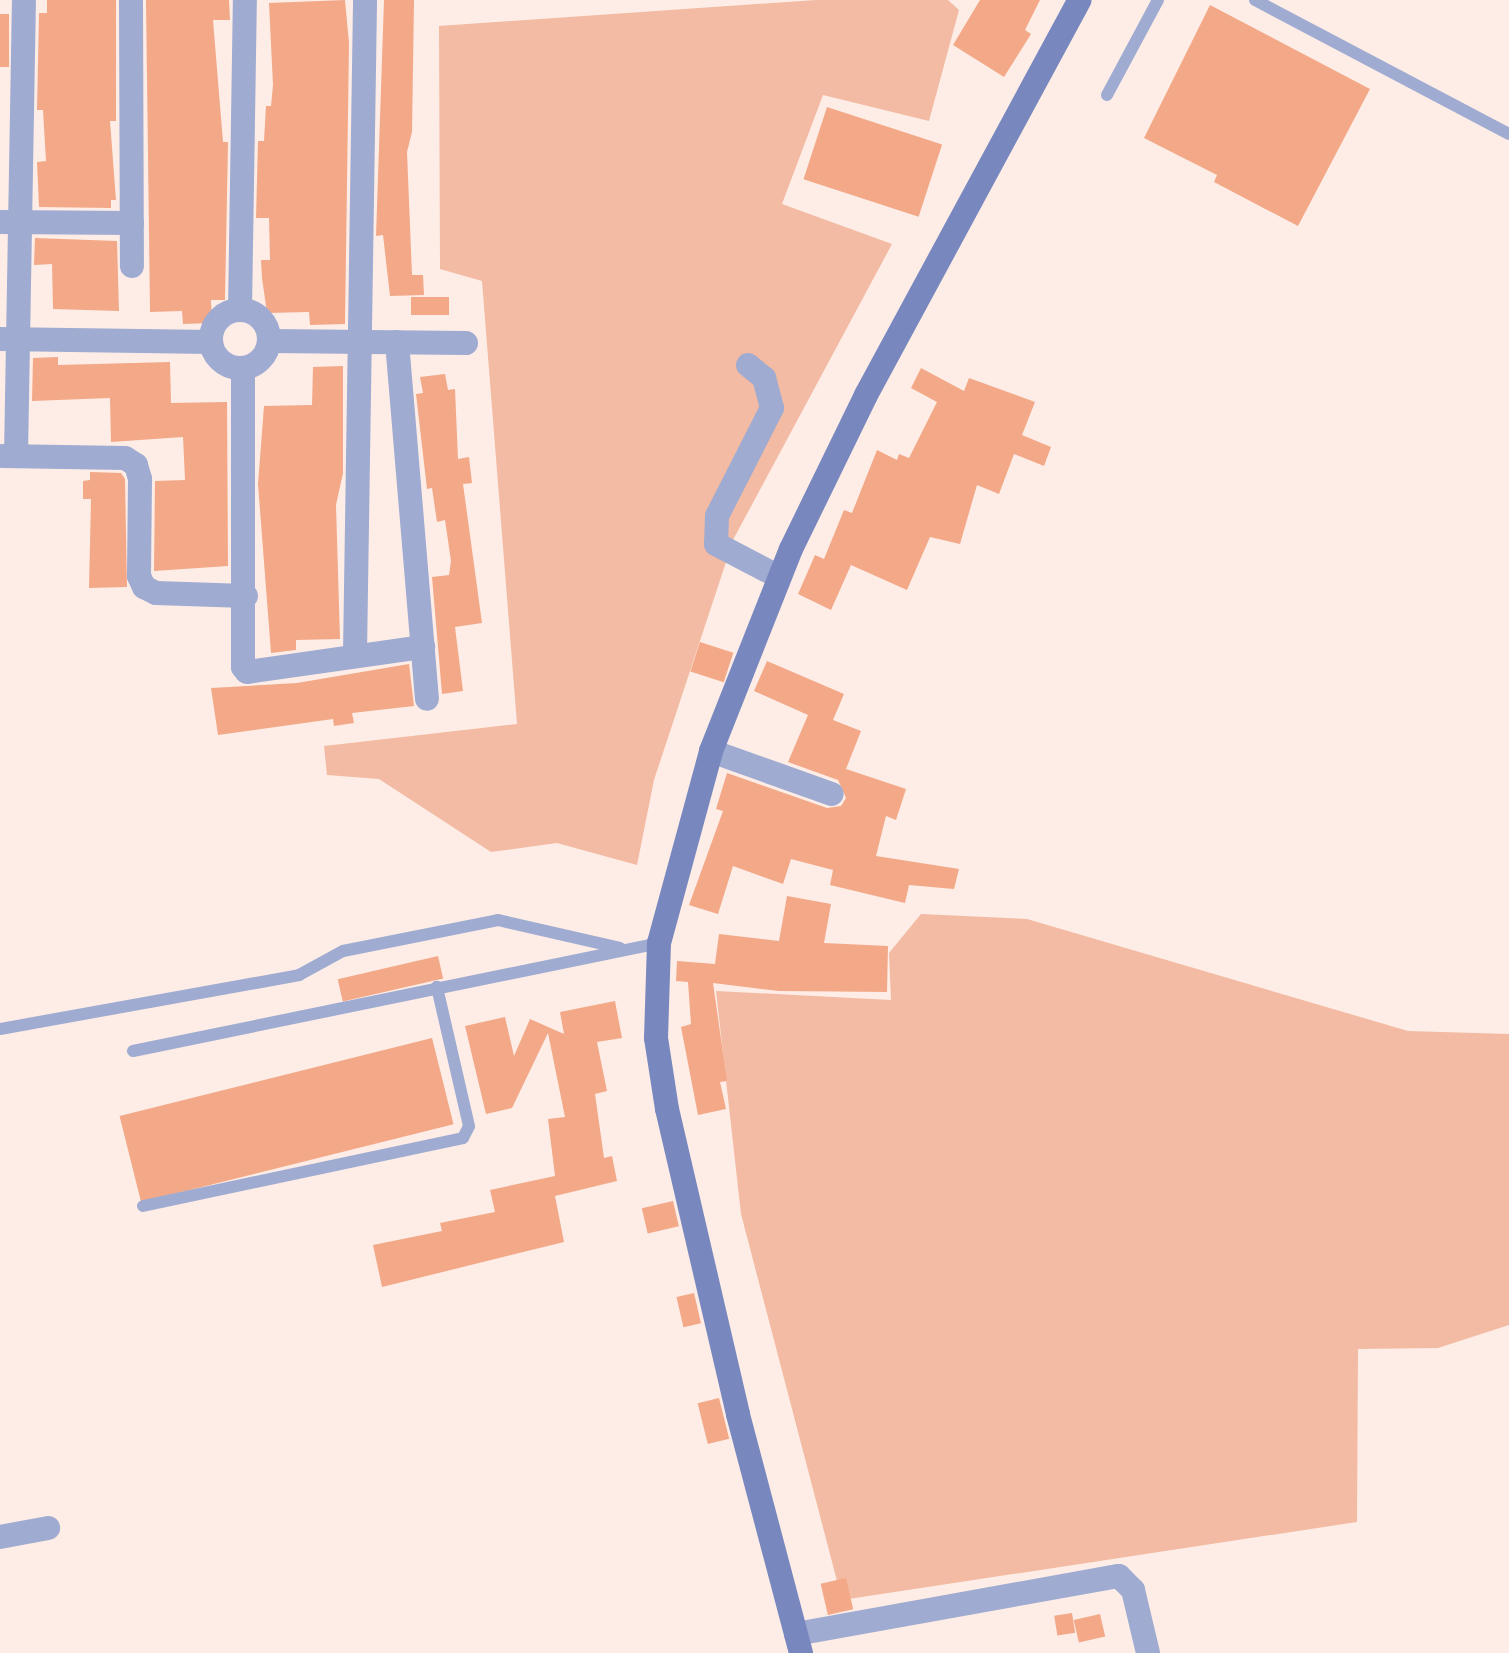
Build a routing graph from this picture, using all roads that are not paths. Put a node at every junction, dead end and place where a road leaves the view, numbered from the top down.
1 (24, 0) edge
2 (131, 0) edge
3 (245, 0) edge
4 (365, 0) edge
5 (1080, 0) edge
6 (1158, 0) edge
7 (1255, 0) edge
8 (1107, 95) dead end
9 (1509, 134) edge
10 (10, 222) edge
11 (132, 223) junction
12 (132, 266) dead end
13 (240, 310) junction
14 (9, 339) edge
15 (270, 341) junction
16 (359, 341) junction
17 (211, 342) junction
18 (397, 342) junction
19 (466, 343) dead end
20 (748, 365) dead end
21 (243, 369) junction
22 (8, 456) edge
23 (779, 577) junction
24 (246, 596) junction
25 (423, 647) junction
26 (355, 654) junction
27 (427, 699) dead end
28 (711, 751) junction
29 (832, 794) dead end
30 (659, 943) junction
31 (620, 948) junction
32 (437, 987) junction
33 (0, 1029) edge
34 (133, 1051) dead end
35 (143, 1206) dead end
36 (48, 1528) dead end
37 (0, 1537) edge
38 (799, 1643) edge
39 (1148, 1653) edge

1 - 10 street
2 - 11 street
3 - 13 street
4 - 16 street
5 - 23 street
6 - 8 lane
7 - 9 lane
10 - 11 street
10 - 14 street
11 - 12 street
13 - 15 street
13 - 17 street
14 - 17 street
14 - 22 street
15 - 16 street
15 - 21 street
16 - 18 street
16 - 26 street
17 - 21 street
18 - 19 street
18 - 25 street
20 - 23 street
21 - 24 street
22 - 24 street
23 - 28 street
24 - 26 street
25 - 26 street
25 - 27 street
28 - 29 street
28 - 30 street
30 - 31 lane
30 - 38 street
31 - 32 lane
31 - 33 lane
32 - 34 lane
32 - 35 lane
36 - 37 street
38 - 39 street

